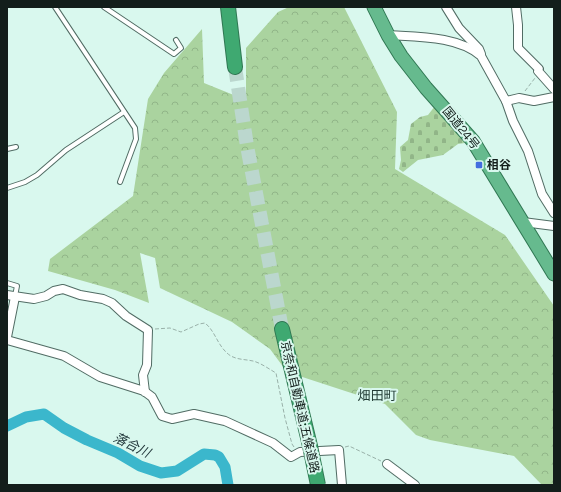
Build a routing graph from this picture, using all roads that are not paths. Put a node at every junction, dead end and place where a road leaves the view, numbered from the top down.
1 (55, 7) edge
2 (104, 7) edge
3 (228, 7) edge
4 (374, 7) edge
5 (446, 7) edge
6 (516, 7) edge
7 (388, 35) junction
8 (176, 40) dead end
9 (481, 56) junction
10 (235, 67) tunnel mouth
11 (554, 88) edge
12 (554, 96) edge
13 (506, 101) junction
14 (124, 112) junction
15 (16, 147) dead end
16 (7, 149) edge
17 (120, 182) dead end
18 (7, 188) edge
19 (554, 213) edge
20 (523, 222) junction
21 (554, 226) edge
22 (554, 274) edge
23 (7, 283) edge
24 (11, 296) edge
25 (282, 329) tunnel mouth
26 (7, 337) edge
27 (7, 340) edge
28 (144, 392) junction
29 (305, 449) junction
30 (387, 464) road end
31 (318, 485) edge
32 (342, 485) edge
33 (415, 485) edge

1 - 14 lane
2 - 8 lane
3 - 10 highway
4 - 7 highway, 国道24号
5 - 9 street
6 - 11 street
7 - 9 street
7 - 20 highway, 国道24号
9 - 13 street
12 - 13 street
13 - 19 street
14 - 17 lane
14 - 18 lane
15 - 16 lane
20 - 21 street
20 - 22 highway, 国道24号
23 - 24 lane
24 - 26 street
24 - 28 street
25 - 29 highway, 京奈和自動車道;五條道路
27 - 28 street
28 - 29 street
29 - 31 highway, 京奈和自動車道;五條道路, bridge
29 - 32 street
30 - 33 street

